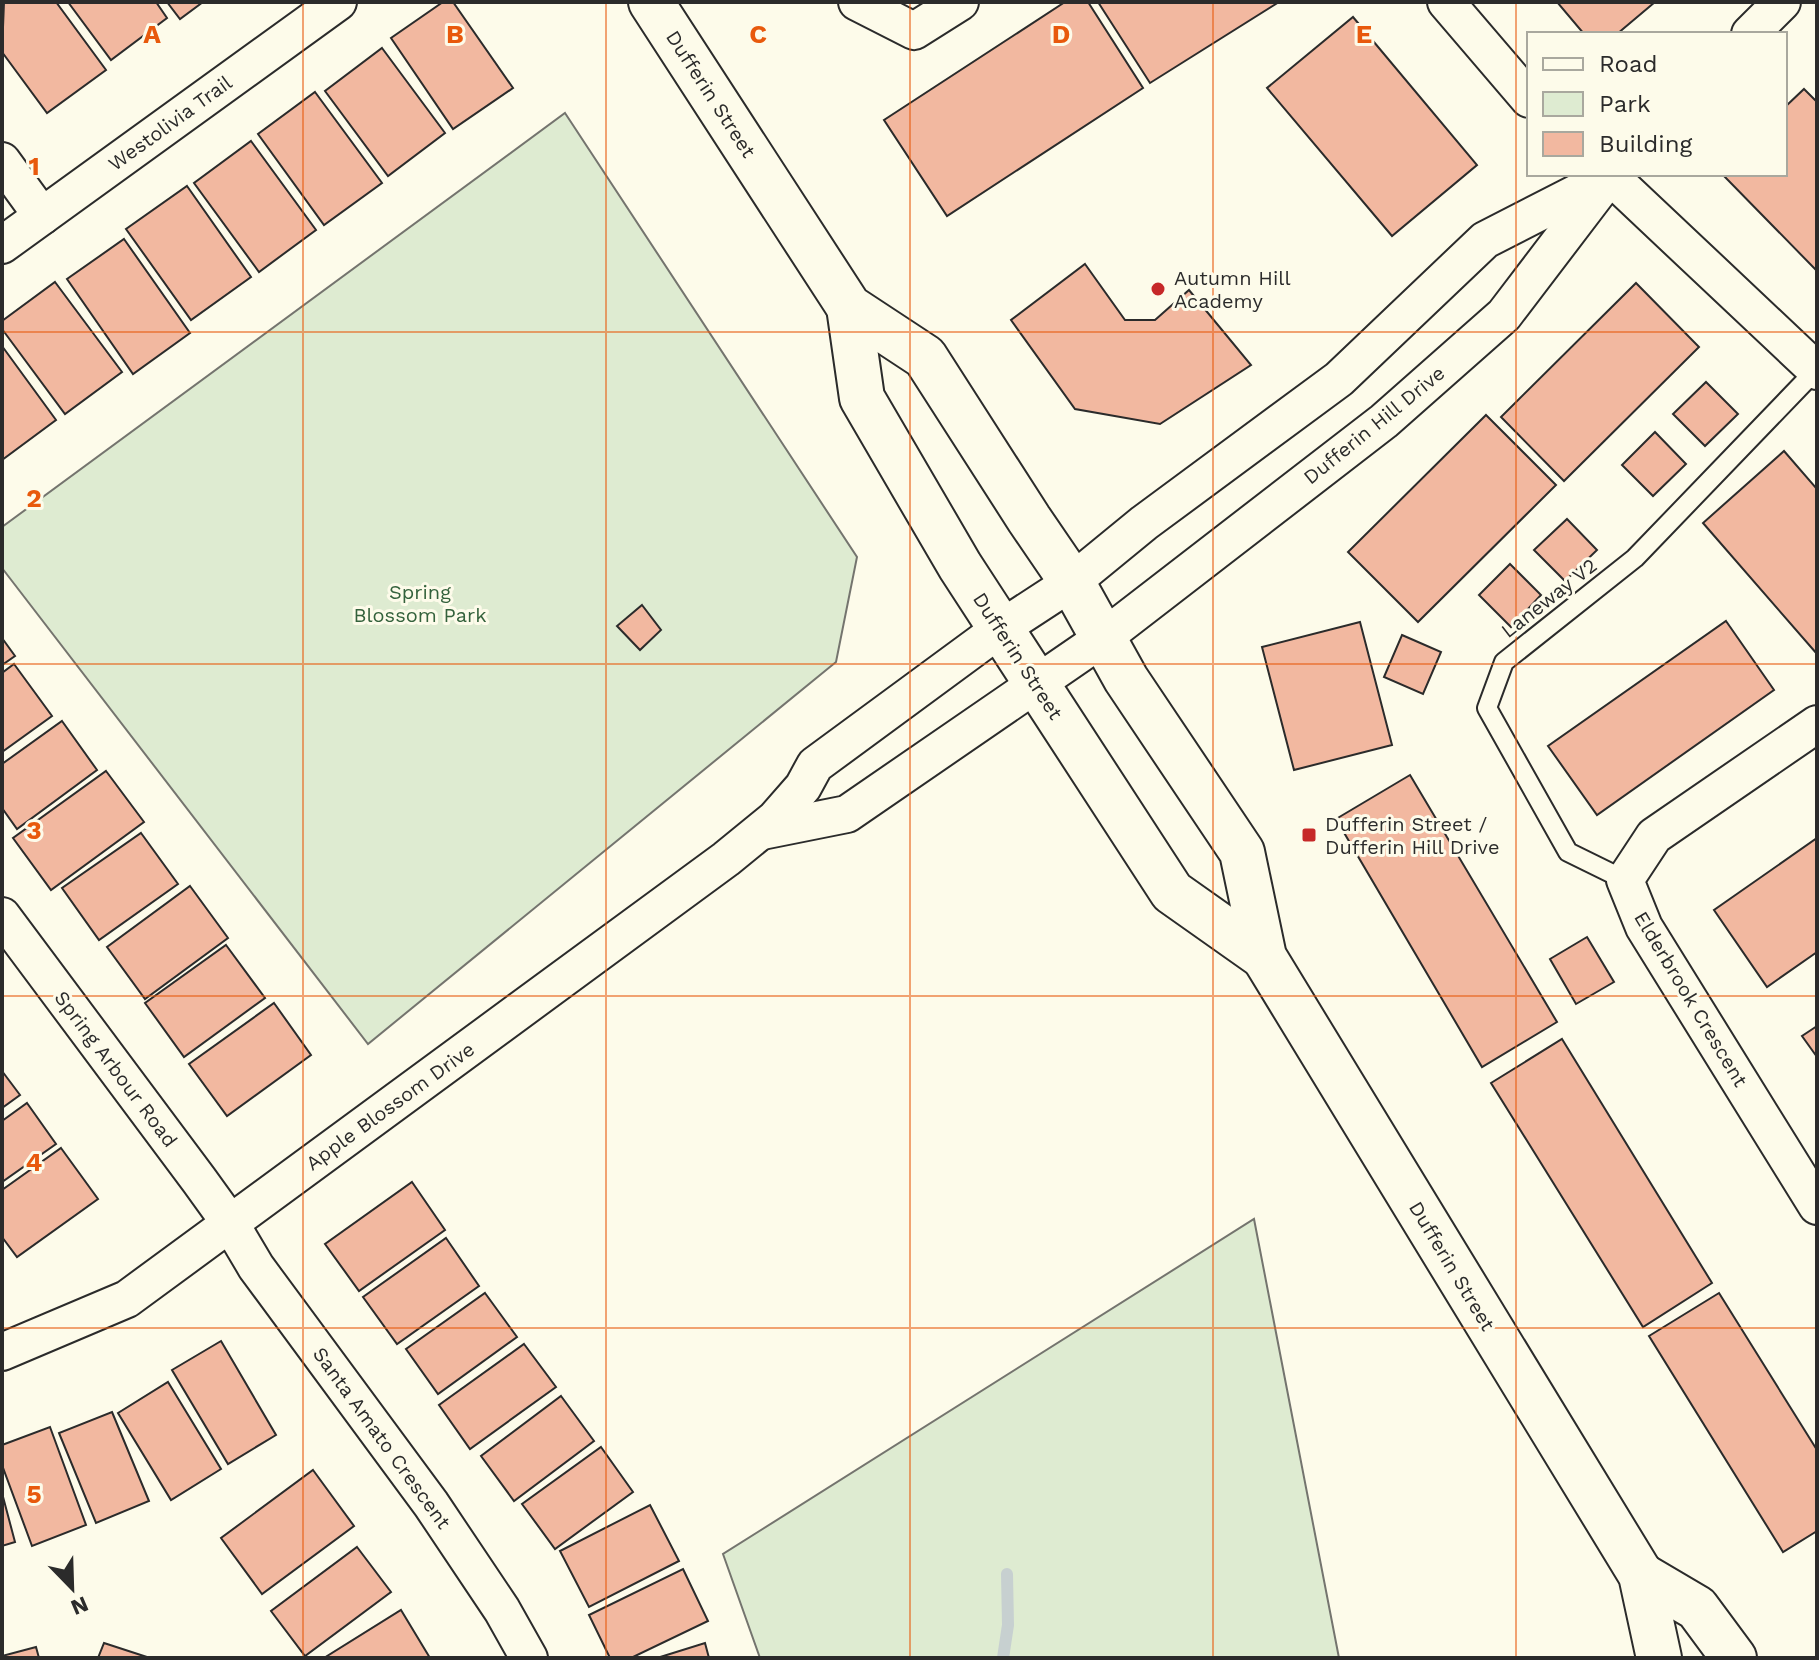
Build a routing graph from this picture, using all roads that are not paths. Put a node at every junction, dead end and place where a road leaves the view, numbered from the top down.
1 (338, 2) edge
2 (651, 2) edge
3 (857, 2) edge
4 (960, 2) edge
5 (1446, 2) edge
6 (1782, 2) edge
7 (1752, 32) edge
8 (1527, 97) edge
9 (2, 161) edge
10 (1608, 176) edge
11 (1609, 176) edge
12 (1611, 176) edge
13 (42, 216) junction
14 (2, 245) edge
15 (849, 307) junction
16 (1816, 370) edge
17 (1072, 582) junction
18 (1000, 629) junction
19 (1103, 638) junction
20 (1037, 683) junction
21 (1817, 724) edge
22 (762, 831) junction
23 (1625, 880) junction
24 (2, 916) edge
25 (1264, 957) junction
26 (1817, 1206) edge
27 (230, 1223) junction
28 (2, 1352) edge
29 (1641, 1575) junction
30 (529, 1658) edge
31 (1659, 1658) edge
32 (1734, 1658) edge

1 - 13 street, Westolivia Trail
2 - 15 main road, Dufferin Street
3 - 4 street
5 - 8 street
6 - 7 street
9 - 13 street
10 - 17 street
11 - 19 street, Dufferin Hill Drive
12 - 16 street
13 - 14 street, Westolivia Trail
15 - 17 main road, Dufferin Street
15 - 18 main road, Dufferin Street
16 - 23 lane, Laneway V2
17 - 18 street, Apple Blossom Drive
17 - 19 main road, Dufferin Street
18 - 20 main road, Dufferin Street
18 - 22 street, Apple Blossom Drive
19 - 20 street, Apple Blossom Drive
19 - 25 main road, Dufferin Street
20 - 22 street, Apple Blossom Drive
20 - 25 main road, Dufferin Street
21 - 23 street
22 - 27 street, Apple Blossom Drive
23 - 26 street, Elderbrook Crescent
24 - 27 street, Spring Arbour Road
25 - 29 main road, Dufferin Street
27 - 28 street, Apple Blossom Drive
27 - 30 street, Santa Amato Crescent
29 - 31 main road, Dufferin Street
29 - 32 main road, Dufferin Street

